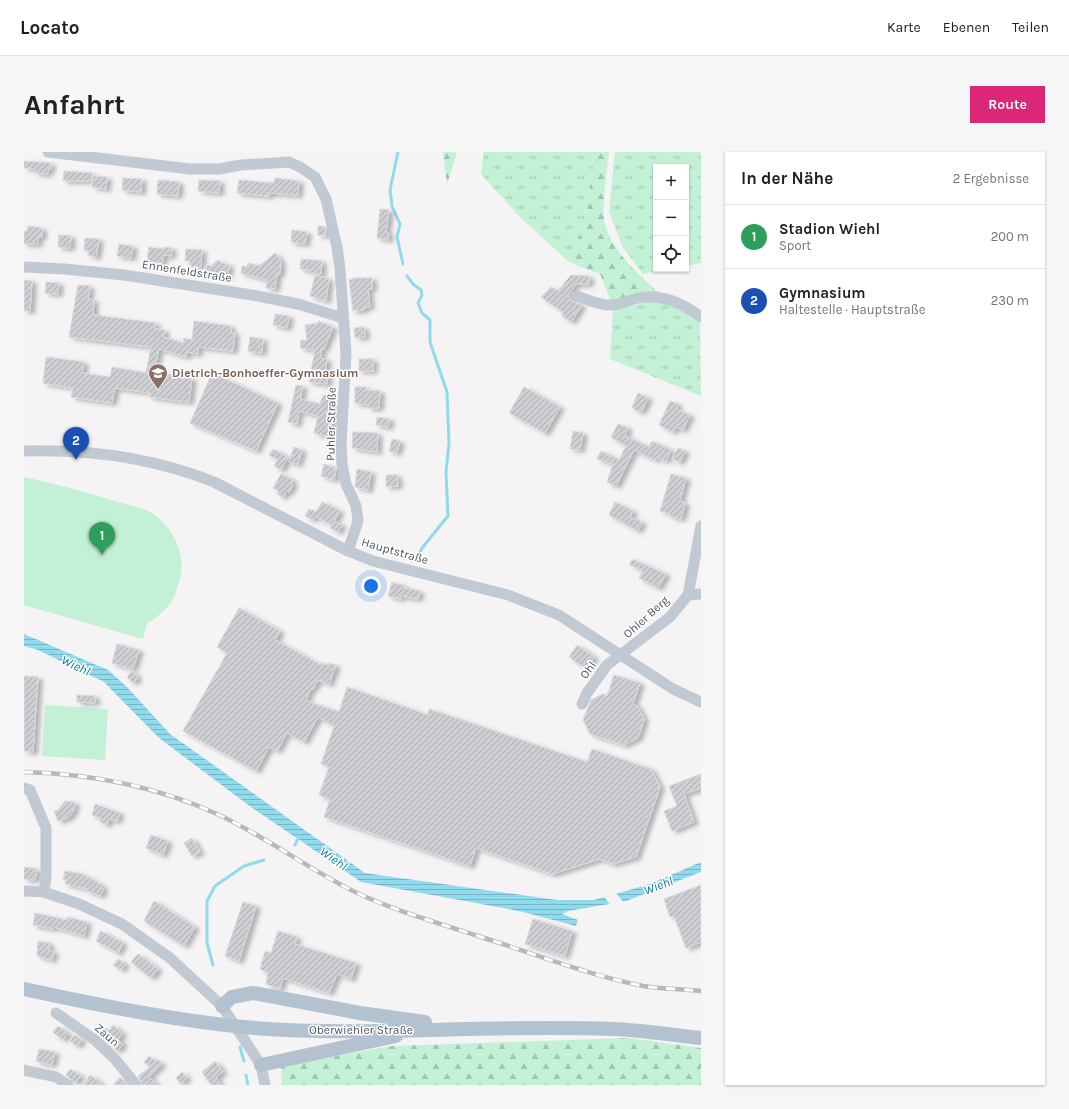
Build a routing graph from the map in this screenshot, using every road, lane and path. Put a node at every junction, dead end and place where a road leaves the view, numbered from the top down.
1 (48, 152) edge
2 (24, 267) edge
3 (576, 296) dead end
4 (701, 317) edge
5 (343, 318) junction
6 (24, 450) edge
7 (701, 526) edge
8 (348, 551) junction
9 (688, 594) junction
10 (701, 594) edge
11 (620, 655) junction
12 (701, 702) edge
13 (582, 704) dead end
14 (24, 788) edge
15 (24, 891) edge
16 (44, 892) junction
17 (24, 989) edge
18 (222, 1006) junction
19 (56, 1013) dead end
20 (493, 1029) junction
21 (416, 1030) junction
22 (701, 1038) edge
23 (261, 1065) junction
24 (24, 1070) edge
25 (68, 1085) edge
26 (136, 1085) edge
27 (265, 1085) edge

1 - 5 street, Puhler Straße
2 - 5 street, Ennenfeldstraße
3 - 4 street
5 - 8 street, Puhler Straße
6 - 8 street, Hauptstraße
7 - 9 street, Ohler Berg
8 - 11 street, Hauptstraße
9 - 10 street
9 - 11 street, Ohler Berg
11 - 12 street, Hauptstraße
11 - 13 street, Ohl
14 - 16 street
15 - 16 street
16 - 18 street
17 - 21 main road, Oberwiehler Straße
18 - 20 main road
18 - 23 street
19 - 26 street, Zaun
20 - 21 main road, Oberwiehler Straße
20 - 22 main road, Oberwiehler Straße
21 - 23 main road
23 - 27 street
24 - 25 street

